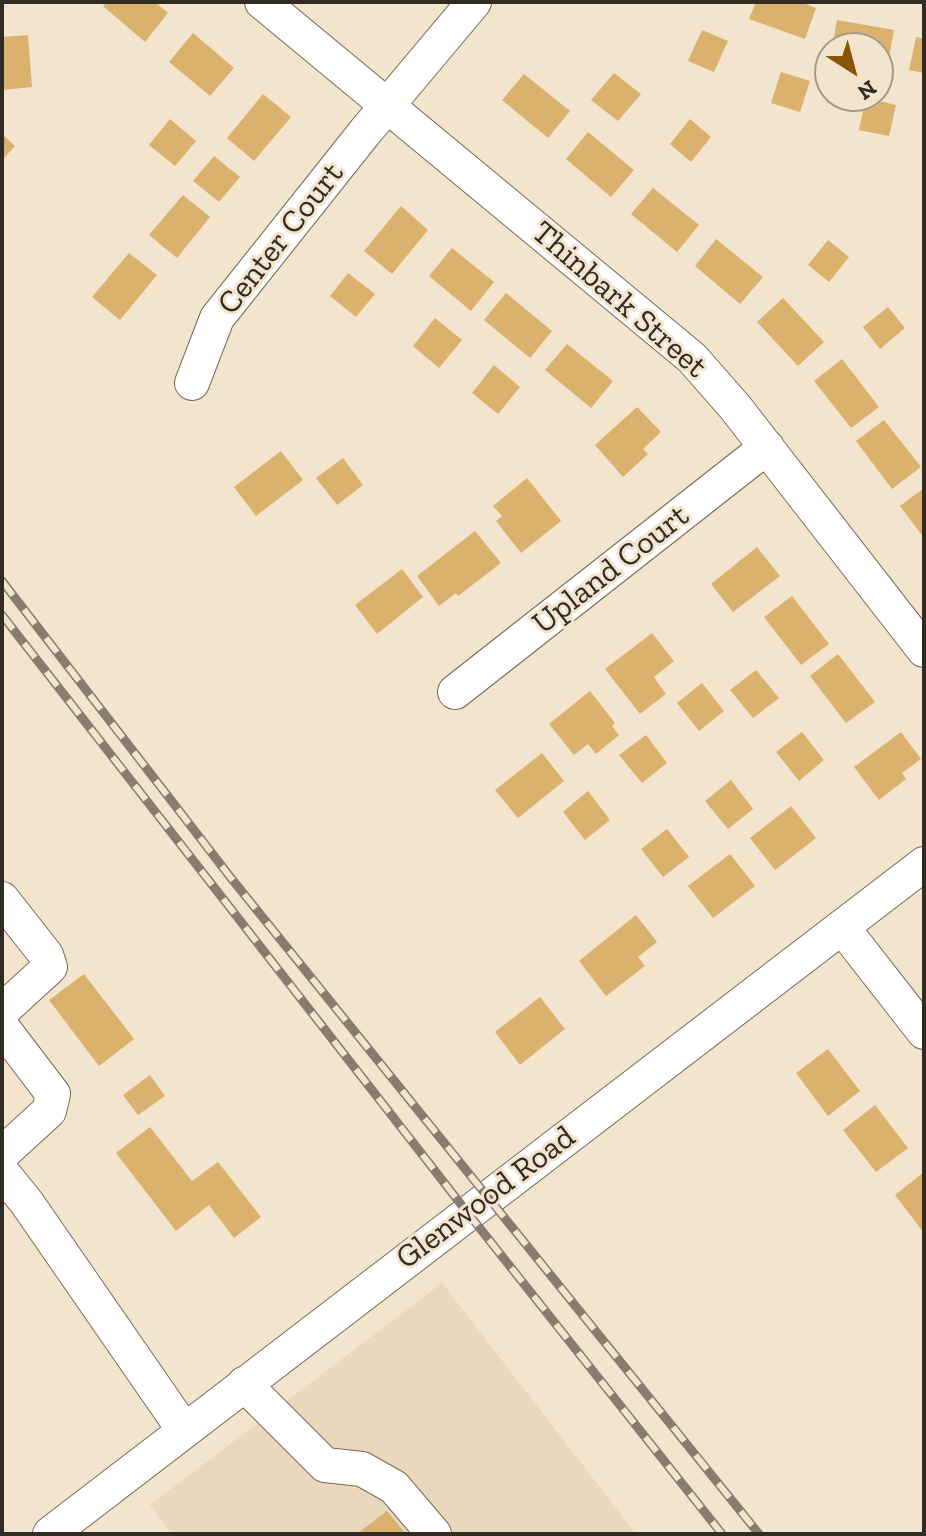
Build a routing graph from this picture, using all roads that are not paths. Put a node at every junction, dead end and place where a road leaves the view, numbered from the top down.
1 (262, 2) edge
2 (474, 2) edge
3 (388, 106) junction
4 (192, 383) dead end
5 (767, 447) junction
6 (924, 650) edge
7 (455, 692) dead end
8 (924, 864) edge
9 (2, 899) edge
10 (842, 927) junction
11 (2, 1011) edge
12 (2, 1027) edge
13 (924, 1032) edge
14 (2, 1154) edge
15 (2, 1172) edge
16 (244, 1384) junction
17 (184, 1430) junction
18 (50, 1534) edge
19 (434, 1534) edge

1 - 3 street, Thinbark Street
2 - 3 street, Center Court
3 - 4 street, Center Court
3 - 5 street, Thinbark Street
5 - 6 street, Thinbark Street
5 - 7 street, Upland Court
8 - 10 street, Glenwood Road
9 - 11 street
10 - 13 street
10 - 16 street, Glenwood Road
12 - 14 street
15 - 17 street
16 - 17 street, Glenwood Road
16 - 19 street
17 - 18 street, Glenwood Road

